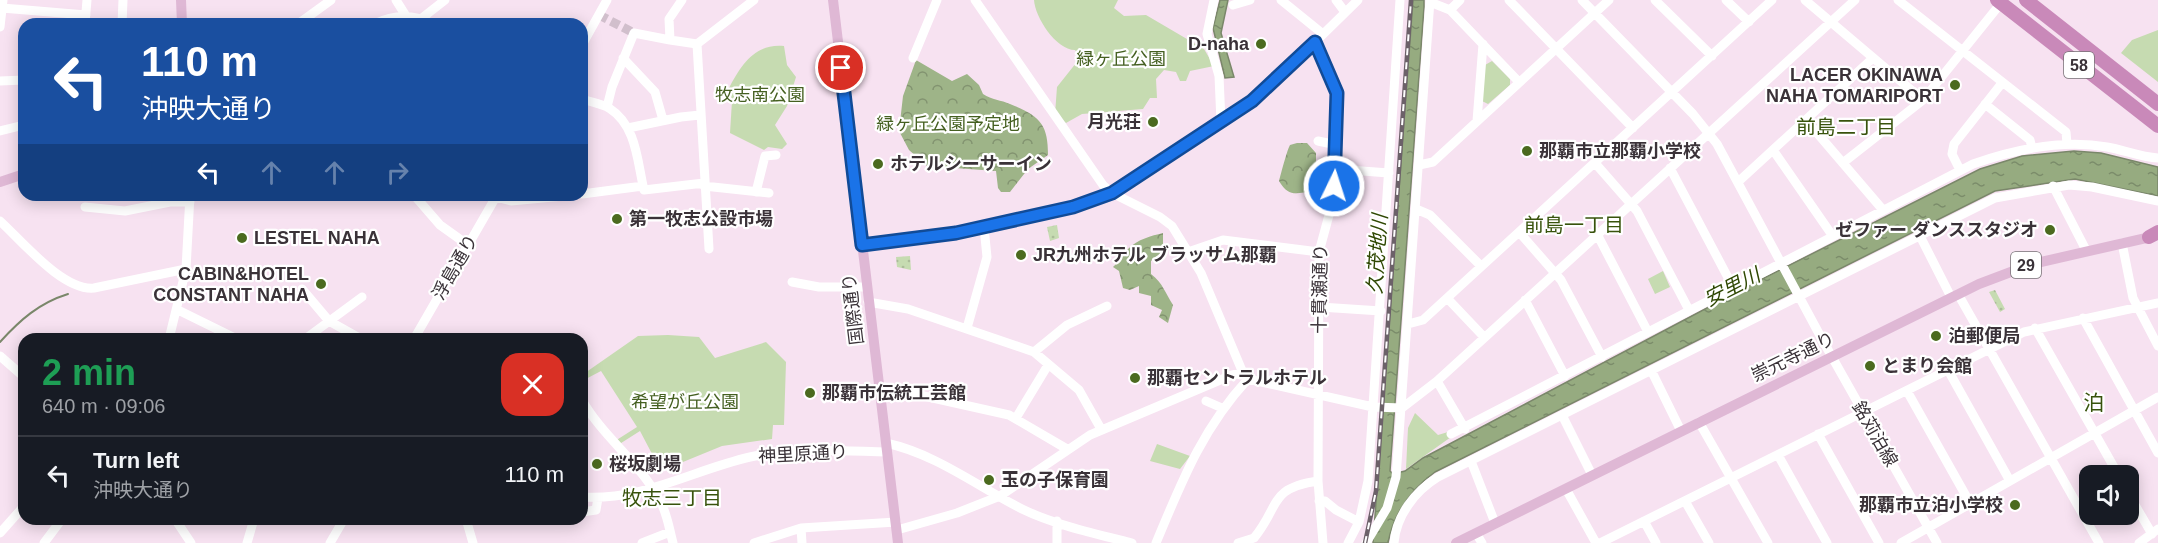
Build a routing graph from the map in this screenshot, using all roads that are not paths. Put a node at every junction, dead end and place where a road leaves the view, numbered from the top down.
1 (87, 0) edge
2 (123, 0) edge
3 (181, 0) edge
4 (331, 0) edge
5 (396, 0) edge
6 (445, 0) edge
7 (607, 0) edge
8 (682, 0) edge
9 (754, 0) edge
10 (833, 0) edge
11 (937, 0) edge
12 (975, 0) edge
13 (1214, 0) edge
14 (1250, 0) edge
15 (1281, 0) edge
16 (1336, 0) edge
17 (1358, 0) edge
18 (1400, 0) edge
19 (1460, 0) edge
20 (1509, 0) edge
21 (1582, 0) edge
22 (1609, 0) edge
23 (1655, 0) edge
24 (1726, 0) edge
25 (1772, 0) edge
26 (1805, 0) edge
27 (1855, 0) edge
28 (1898, 0) edge
29 (2026, 0) edge
30 (1430, 1) edge
31 (1999, 1) edge
32 (3, 4) edge
33 (1233, 5) dead end
34 (1450, 10) junction
35 (1345, 12) junction
36 (1595, 14) junction
37 (406, 16) junction
38 (75, 18) edge
39 (85, 18) edge
40 (122, 18) edge
41 (182, 18) edge
42 (306, 18) edge
43 (389, 18) edge
44 (423, 18) joint
45 (1749, 22) junction
46 (1831, 22) junction
47 (0, 27) edge
48 (588, 34) edge
49 (1323, 34) junction
50 (670, 40) junction
51 (1315, 42) junction
52 (697, 44) junction
53 (1483, 44) junction
54 (1556, 48) junction
55 (1962, 51) junction
56 (1712, 56) junction
57 (623, 58) junction
58 (913, 58) dead end
59 (1873, 58) junction
60 (18, 80) edge
61 (0, 81) edge
62 (1519, 82) junction
63 (2001, 83) junction
64 (1672, 92) junction
65 (1923, 100) junction
66 (588, 101) edge
67 (1985, 104) junction
68 (2158, 104) edge
69 (607, 107) junction
70 (700, 115) junction
71 (663, 120) junction
72 (1806, 120) junction
73 (1477, 121) junction
74 (1221, 122) junction
75 (18, 126) edge
76 (2158, 126) edge
77 (628, 128) junction
78 (1633, 128) junction
79 (0, 131) edge
80 (1709, 132) junction
81 (1318, 141) dead end
82 (2067, 144) junction
83 (1337, 145) junction
84 (2032, 148) junction
85 (1773, 150) junction
86 (776, 155) dead end
87 (2156, 158) edge
88 (1844, 162) junction
89 (1595, 163) junction
90 (1419, 165) junction
91 (1670, 168) junction
92 (1335, 169) junction
93 (1960, 170) junction
94 (1389, 173) junction
95 (18, 176) edge
96 (0, 182) edge
97 (1738, 182) junction
98 (704, 184) junction
99 (643, 186) junction
100 (2053, 186) junction
101 (756, 192) junction
102 (588, 193) edge
103 (769, 193) dead end
104 (1112, 193) junction
105 (175, 201) edge
106 (190, 201) edge
107 (419, 201) edge
108 (493, 201) edge
109 (2158, 201) edge
110 (1632, 203) junction
111 (85, 207) dead end
112 (1416, 209) junction
113 (1883, 210) junction
114 (0, 221) edge
115 (984, 227) junction
116 (1519, 232) junction
117 (1598, 234) junction
118 (1832, 235) junction
119 (2155, 235) edge
120 (1920, 236) junction
121 (2122, 243) junction
122 (468, 245) junction
123 (862, 245) junction
124 (709, 249) dead end
125 (2086, 250) junction
126 (1188, 252) junction
127 (1319, 252) junction
128 (1782, 265) junction
129 (1481, 266) junction
130 (186, 269) junction
131 (1556, 272) junction
132 (792, 282) dead end
133 (866, 287) junction
134 (1733, 287) junction
135 (302, 289) dead end
136 (1797, 294) junction
137 (1954, 295) junction
138 (362, 297) dead end
139 (1447, 298) junction
140 (1526, 300) junction
141 (868, 302) junction
142 (2158, 303) edge
143 (1107, 306) dead end
144 (2136, 306) junction
145 (1320, 308) junction
146 (178, 310) junction
147 (1689, 310) junction
148 (1381, 311) junction
149 (2083, 318) junction
150 (330, 321) junction
151 (1408, 324) junction
152 (967, 328) junction
153 (2035, 328) junction
154 (1648, 332) junction
155 (171, 333) edge
156 (225, 333) edge
157 (313, 333) edge
158 (351, 333) edge
159 (417, 333) edge
160 (1484, 337) junction
161 (2158, 346) edge
162 (1989, 349) junction
163 (1034, 352) junction
164 (0, 356) edge
165 (1602, 357) junction
166 (1831, 357) junction
167 (1048, 365) junction
168 (1948, 370) junction
169 (18, 372) edge
170 (1652, 372) junction
171 (1246, 376) junction
172 (1565, 376) junction
173 (1437, 381) junction
174 (879, 386) junction
175 (1907, 391) junction
176 (1319, 394) junction
177 (2158, 397) edge
178 (1206, 401) dead end
179 (1377, 407) junction
180 (1222, 408) junction
181 (1399, 409) junction
182 (588, 410) edge
183 (2133, 411) junction
184 (1863, 413) junction
185 (1562, 415) junction
186 (1016, 418) junction
187 (1699, 422) junction
188 (1101, 429) junction
189 (1464, 429) junction
190 (1681, 430) junction
191 (2095, 433) junction
192 (1451, 434) dead end
193 (1818, 435) junction
194 (886, 447) junction
195 (1067, 449) junction
196 (2158, 453) edge
197 (1778, 455) junction
198 (2050, 458) junction
199 (1471, 461) junction
200 (2113, 465) edge
201 (1592, 476) junction
202 (1731, 478) junction
203 (1318, 481) junction
204 (2010, 481) junction
205 (653, 489) junction
206 (1566, 489) junction
207 (1000, 496) junction
208 (588, 497) edge
209 (598, 498) junction
210 (1319, 501) junction
211 (1685, 501) junction
212 (1970, 503) junction
213 (2139, 508) edge
214 (588, 511) edge
215 (18, 513) edge
216 (1057, 521) junction
217 (1644, 521) junction
218 (1359, 522) junction
219 (1495, 524) junction
220 (58, 525) edge
221 (179, 525) edge
222 (252, 525) edge
223 (340, 525) edge
224 (468, 525) edge
225 (896, 526) junction
226 (1928, 527) junction
227 (801, 528) junction
228 (2155, 531) edge
229 (670, 532) junction
230 (0, 533) edge
231 (1479, 538) edge
232 (1126, 542) edge
233 (44, 543) edge
234 (191, 543) edge
235 (247, 543) edge
236 (330, 543) edge
237 (473, 543) edge
238 (642, 543) edge
239 (673, 543) edge
240 (754, 543) edge
241 (802, 543) edge
242 (898, 543) edge
243 (1057, 543) edge
244 (1156, 543) edge
245 (1238, 543) edge
246 (1323, 543) edge
247 (1348, 543) edge
248 (1366, 543) edge
249 (1394, 543) edge
250 (1456, 543) edge
251 (1598, 543) edge
252 (1656, 543) edge
253 (1709, 543) edge
254 (1768, 543) edge
255 (1827, 543) edge
256 (1879, 543) edge
257 (1901, 543) edge
258 (1937, 543) edge
259 (2098, 543) edge
260 (2139, 543) edge

1 - 39 street
2 - 40 street
3 - 41 main road
4 - 42 street
5 - 37 street
6 - 44 street
7 - 48 street
8 - 50 street
9 - 52 street
10 - 123 main road, 国際通り
11 - 58 street
12 - 104 street
13 - 74 street
14 - 33 street
15 - 49 street
16 - 35 street
17 - 35 street
18 - 94 street
19 - 34 street
20 - 54 street
21 - 36 street, 銘苅泊線
22 - 36 street
23 - 56 street
24 - 45 street
25 - 45 street
26 - 46 street
27 - 46 street
28 - 55 street
29 - 68 highway, 58
30 - 34 street
30 - 90 street
31 - 55 street
31 - 76 highway, 58
32 - 38 street
32 - 47 street
34 - 53 street
35 - 49 street
36 - 54 street
36 - 64 street, 銘苅泊線
37 - 43 street
37 - 44 street
45 - 56 street
46 - 59 street
46 - 80 street
49 - 51 street
50 - 52 street
50 - 57 street
51 - 74 street
51 - 83 street, 十貫瀬通り
52 - 70 street
53 - 62 street
53 - 73 street
54 - 62 street
54 - 78 street
55 - 63 street
55 - 65 street
56 - 64 street
57 - 69 street
57 - 71 street
59 - 65 street
59 - 72 street
60 - 61 street
62 - 73 street
63 - 67 street
63 - 82 street
64 - 78 street
64 - 80 street, 銘苅泊線
65 - 88 street
66 - 69 street
67 - 84 street
67 - 93 street
69 - 77 street
70 - 71 street
70 - 98 street
71 - 77 street
72 - 85 street
72 - 88 street
73 - 90 street
74 - 104 street
75 - 79 street
77 - 99 street
78 - 89 street
80 - 91 street
80 - 97 street, 銘苅泊線
81 - 83 street
82 - 84 street
82 - 87 street
83 - 92 street, 十貫瀬通り
84 - 93 street
85 - 97 street
85 - 118 street
86 - 101 street
88 - 113 street
89 - 110 street
89 - 116 street
90 - 112 street
91 - 110 street
91 - 134 street
92 - 94 street
92 - 127 street, 十貫瀬通り
93 - 113 street
94 - 148 street
95 - 96 main road
97 - 128 street, 銘苅泊線
98 - 99 street
98 - 101 street
98 - 124 street
99 - 102 street
100 - 109 street
100 - 120 street
100 - 125 street
101 - 103 street
104 - 115 street
104 - 126 street
105 - 111 street
106 - 130 street
107 - 122 street
108 - 122 street, 浮島通り
110 - 117 street
110 - 147 street
112 - 129 street
112 - 151 street
113 - 118 street
114 - 130 street
115 - 123 street
115 - 152 street
116 - 129 street
116 - 131 street
117 - 131 street
117 - 154 street
118 - 128 street
119 - 121 main road, 崇元寺通り / 29
120 - 136 street
120 - 137 street
121 - 125 main road, 崇元寺通り / 29
121 - 144 street
122 - 159 street, 浮島通り
123 - 133 main road, 国際通り
125 - 137 main road, 崇元寺通り / 29
126 - 127 street
126 - 171 street
127 - 145 street, 十貫瀬通り
128 - 134 street
128 - 136 street, 銘苅泊線
129 - 139 street
130 - 146 street
131 - 140 street
131 - 165 street
132 - 133 street
133 - 141 main road, 国際通り
134 - 147 street
135 - 150 street
136 - 166 street, 銘苅泊線
136 - 170 street
137 - 162 street
137 - 166 main road, 崇元寺通り / 29
138 - 150 street
139 - 151 street
139 - 160 street
140 - 160 street
140 - 172 street
141 - 152 street
141 - 174 main road, 国際通り
142 - 144 street
143 - 163 street
144 - 149 street
144 - 161 street
145 - 148 street
145 - 176 street, 十貫瀬通り
146 - 155 street
146 - 156 street
147 - 154 street
148 - 179 street
149 - 153 street
149 - 183 street
150 - 157 street
150 - 158 street
151 - 181 street
152 - 163 street
153 - 162 street
153 - 191 street
154 - 165 street
160 - 173 street
162 - 168 street
162 - 198 street
163 - 167 street
164 - 169 street
165 - 172 street
166 - 184 street, 銘苅泊線
166 - 187 main road, 崇元寺通り / 29
167 - 186 street
167 - 188 street
168 - 175 street
168 - 204 street
170 - 185 street
170 - 190 street
171 - 176 street
171 - 180 street
171 - 188 street
172 - 189 street
173 - 181 street
173 - 189 street
174 - 186 street
174 - 194 main road, 国際通り
175 - 184 street
175 - 212 street
176 - 179 street
176 - 203 street, 十貫瀬通り
177 - 183 street
178 - 180 street
179 - 181 street
179 - 218 street
180 - 244 street
181 - 248 street
182 - 205 street
183 - 191 street
183 - 196 street
184 - 193 street
184 - 226 street, 銘苅泊線
185 - 199 street
185 - 201 street
186 - 195 street
187 - 190 main road, 崇元寺通り / 29
187 - 202 street
188 - 195 street
189 - 192 street
190 - 201 main road, 崇元寺通り / 29
191 - 198 street
191 - 200 street
193 - 197 street
193 - 256 street
194 - 205 street, 神里原通り
194 - 207 street, 神里原通り
194 - 225 main road, 国際通り
195 - 207 street
197 - 202 street
197 - 255 street
198 - 204 street
198 - 259 street
199 - 219 street
199 - 249 street
201 - 206 main road, 崇元寺通り / 29
202 - 211 street
202 - 254 street
203 - 210 street, 十貫瀬通り
203 - 245 street
204 - 212 street
205 - 209 street, 神里原通り
205 - 229 street
206 - 219 main road, 崇元寺通り / 29
206 - 251 street
207 - 216 street, 神里原通り
207 - 225 street
208 - 209 street, 神里原通り
209 - 214 street
210 - 218 street
210 - 246 street, 十貫瀬通り
211 - 217 street
211 - 253 street
212 - 226 street
213 - 228 street
215 - 230 street
216 - 232 street, 神里原通り
216 - 243 street
217 - 251 street
217 - 252 street
218 - 247 street
219 - 231 main road, 崇元寺通り / 29
220 - 233 street
221 - 234 street
222 - 235 street
223 - 236 street
224 - 237 street
225 - 227 street
225 - 242 main road, 国際通り
226 - 257 street
226 - 258 street, 銘苅泊線
227 - 240 street
227 - 241 street
228 - 260 street
229 - 238 street
229 - 239 street
231 - 250 main road, 崇元寺通り / 29

